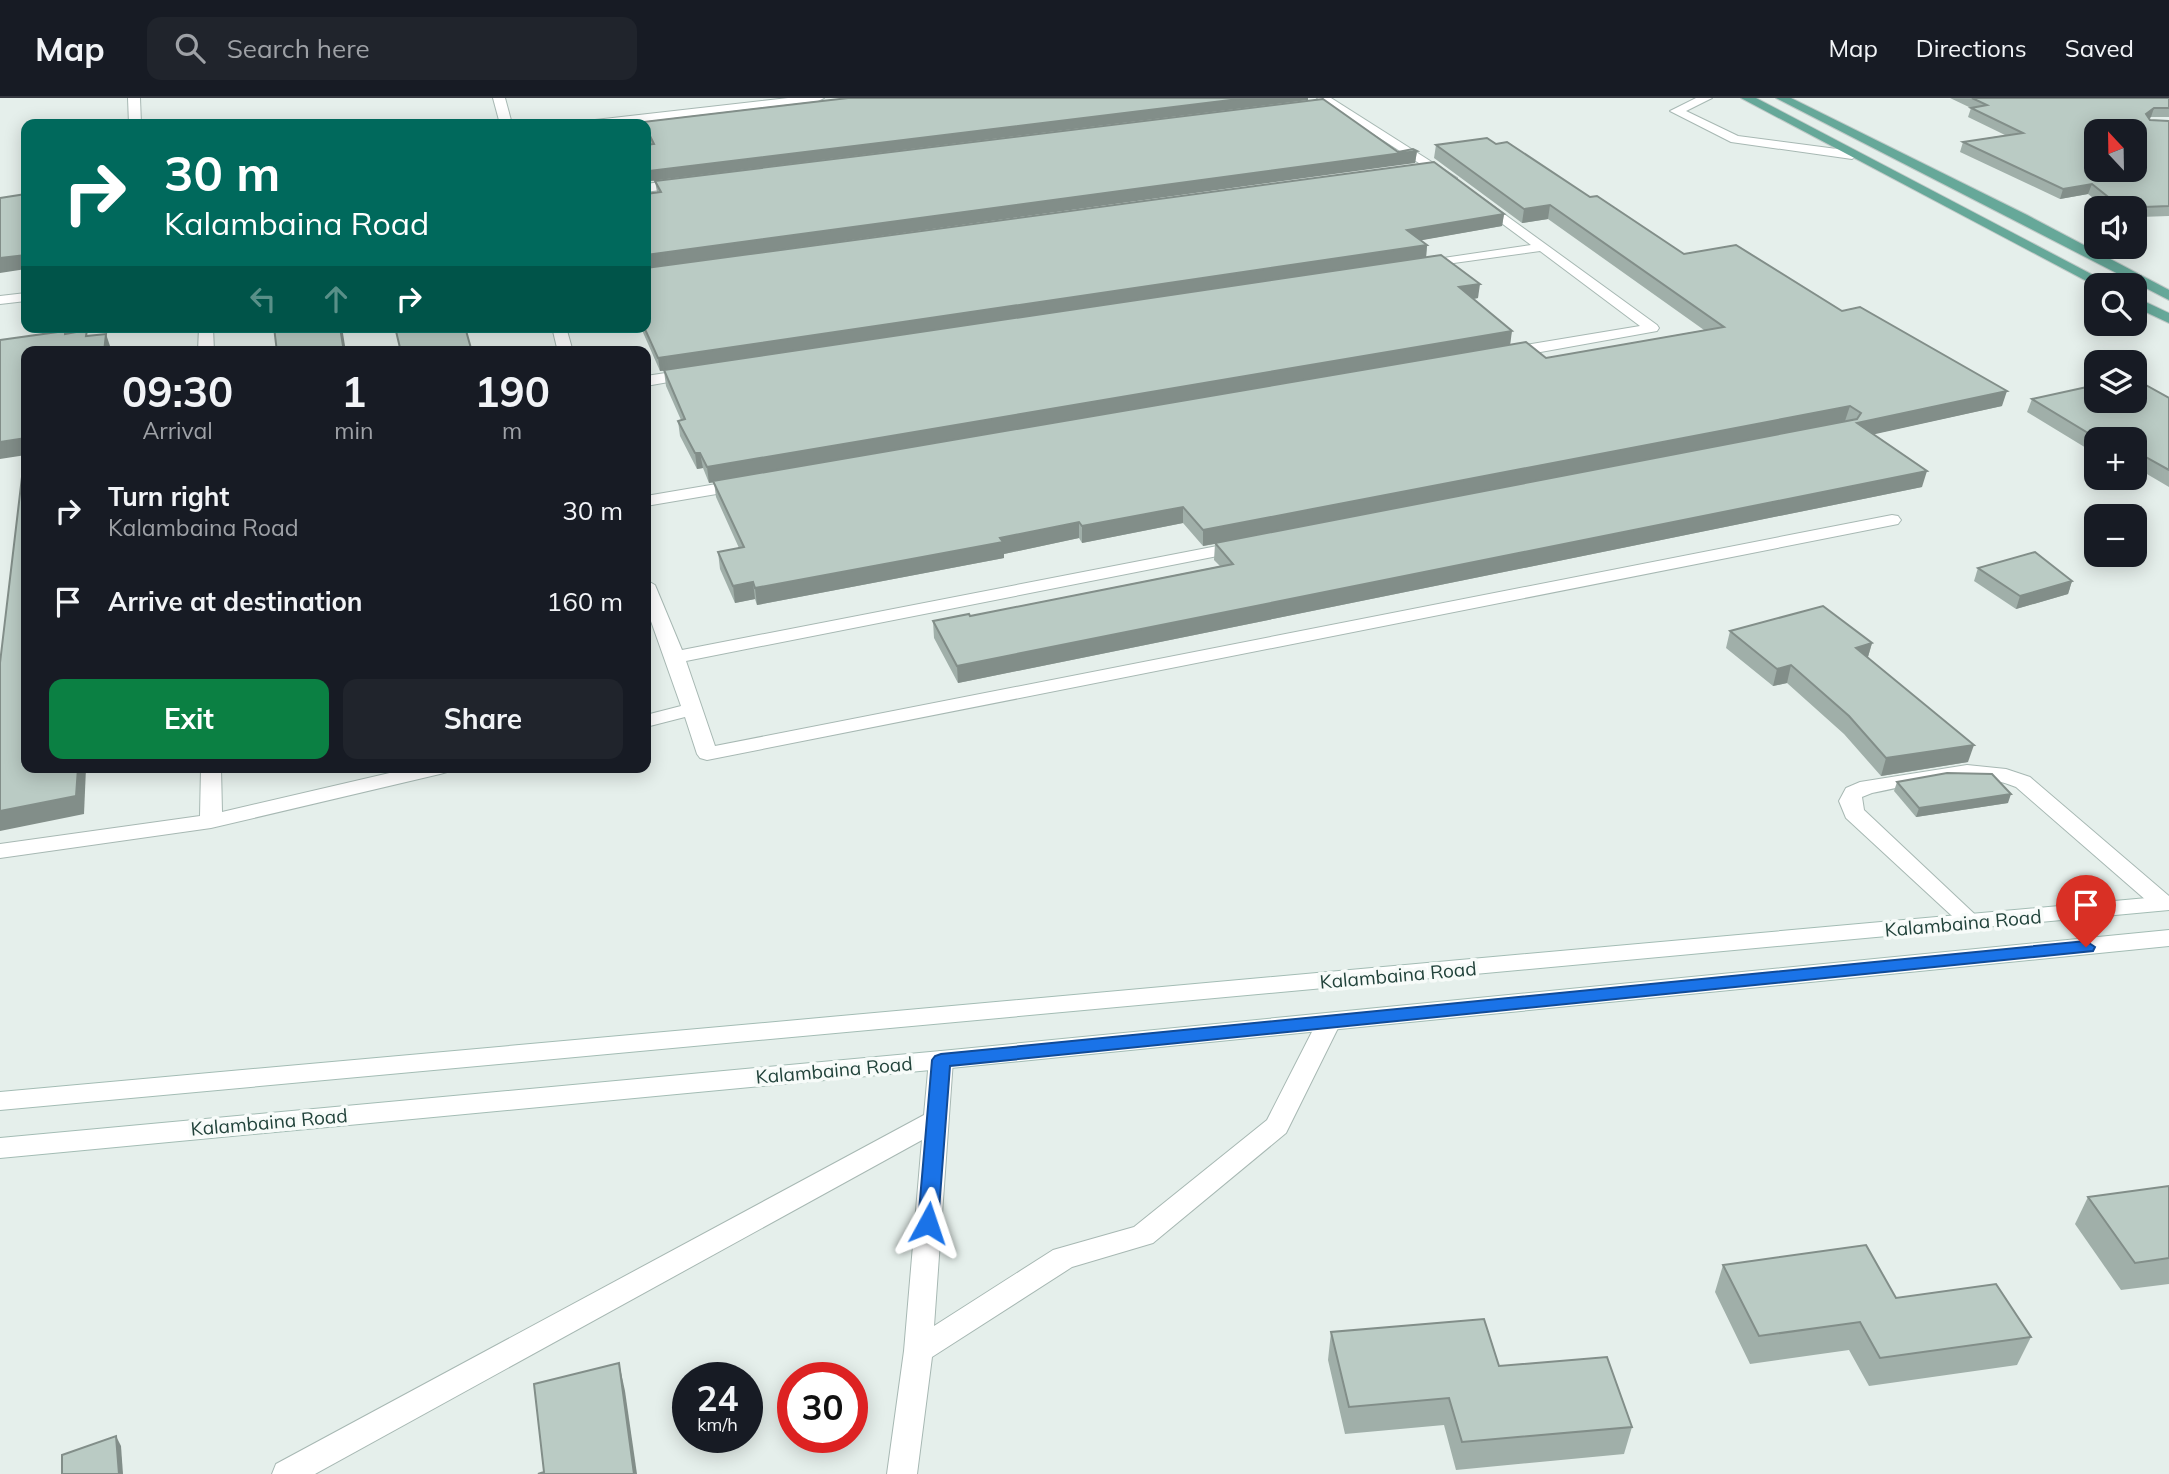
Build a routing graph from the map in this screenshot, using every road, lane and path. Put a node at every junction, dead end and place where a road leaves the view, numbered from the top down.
1 (134, 98) edge
2 (499, 98) edge
3 (818, 98) edge
4 (1706, 98) edge
5 (1747, 98) edge
6 (1782, 98) edge
7 (1323, 102) edge
8 (135, 119) edge
9 (505, 119) edge
10 (638, 119) edge
11 (1853, 155) junction
12 (1436, 167) junction
13 (1408, 171) edge
14 (701, 181) edge
15 (651, 187) edge
16 (1542, 247) junction
17 (1404, 268) edge
18 (2084, 274) edge
19 (2169, 296) edge
20 (21, 298) edge
21 (0, 300) edge
22 (2147, 307) edge
23 (2169, 318) edge
24 (1487, 357) edge
25 (701, 373) edge
26 (651, 380) edge
27 (756, 482) edge
28 (651, 500) edge
29 (1892, 520) dead end
30 (1261, 543) edge
31 (651, 597) edge
32 (675, 657) junction
33 (691, 710) junction
34 (651, 720) edge
35 (211, 773) edge
36 (418, 773) edge
37 (211, 821) junction
38 (0, 851) edge
39 (2166, 903) edge
40 (1972, 922) junction
41 (2169, 938) edge
42 (1329, 1022) junction
43 (941, 1060) junction
44 (0, 1101) edge
45 (936, 1120) junction
46 (0, 1148) edge
47 (918, 1351) junction
48 (287, 1474) edge
49 (902, 1474) edge

1 - 8 street
2 - 9 street
3 - 10 street
4 - 11 street
5 - 11 main road
6 - 19 main road
7 - 12 street
11 - 18 main road
12 - 13 street
12 - 16 street
14 - 15 street
16 - 17 street
16 - 24 street
20 - 21 street
22 - 23 main road
25 - 26 street
27 - 28 street
29 - 33 street
30 - 32 street
31 - 32 street
32 - 33 street
33 - 34 street
35 - 37 street
36 - 37 street
37 - 38 street
39 - 40 street, Kalambaina Road
39 - 40 street
40 - 44 street, Kalambaina Road
41 - 42 street, Kalambaina Road
42 - 43 street, Kalambaina Road
42 - 47 street
43 - 45 street
43 - 46 street, Kalambaina Road
45 - 47 street
45 - 48 street
47 - 49 street

